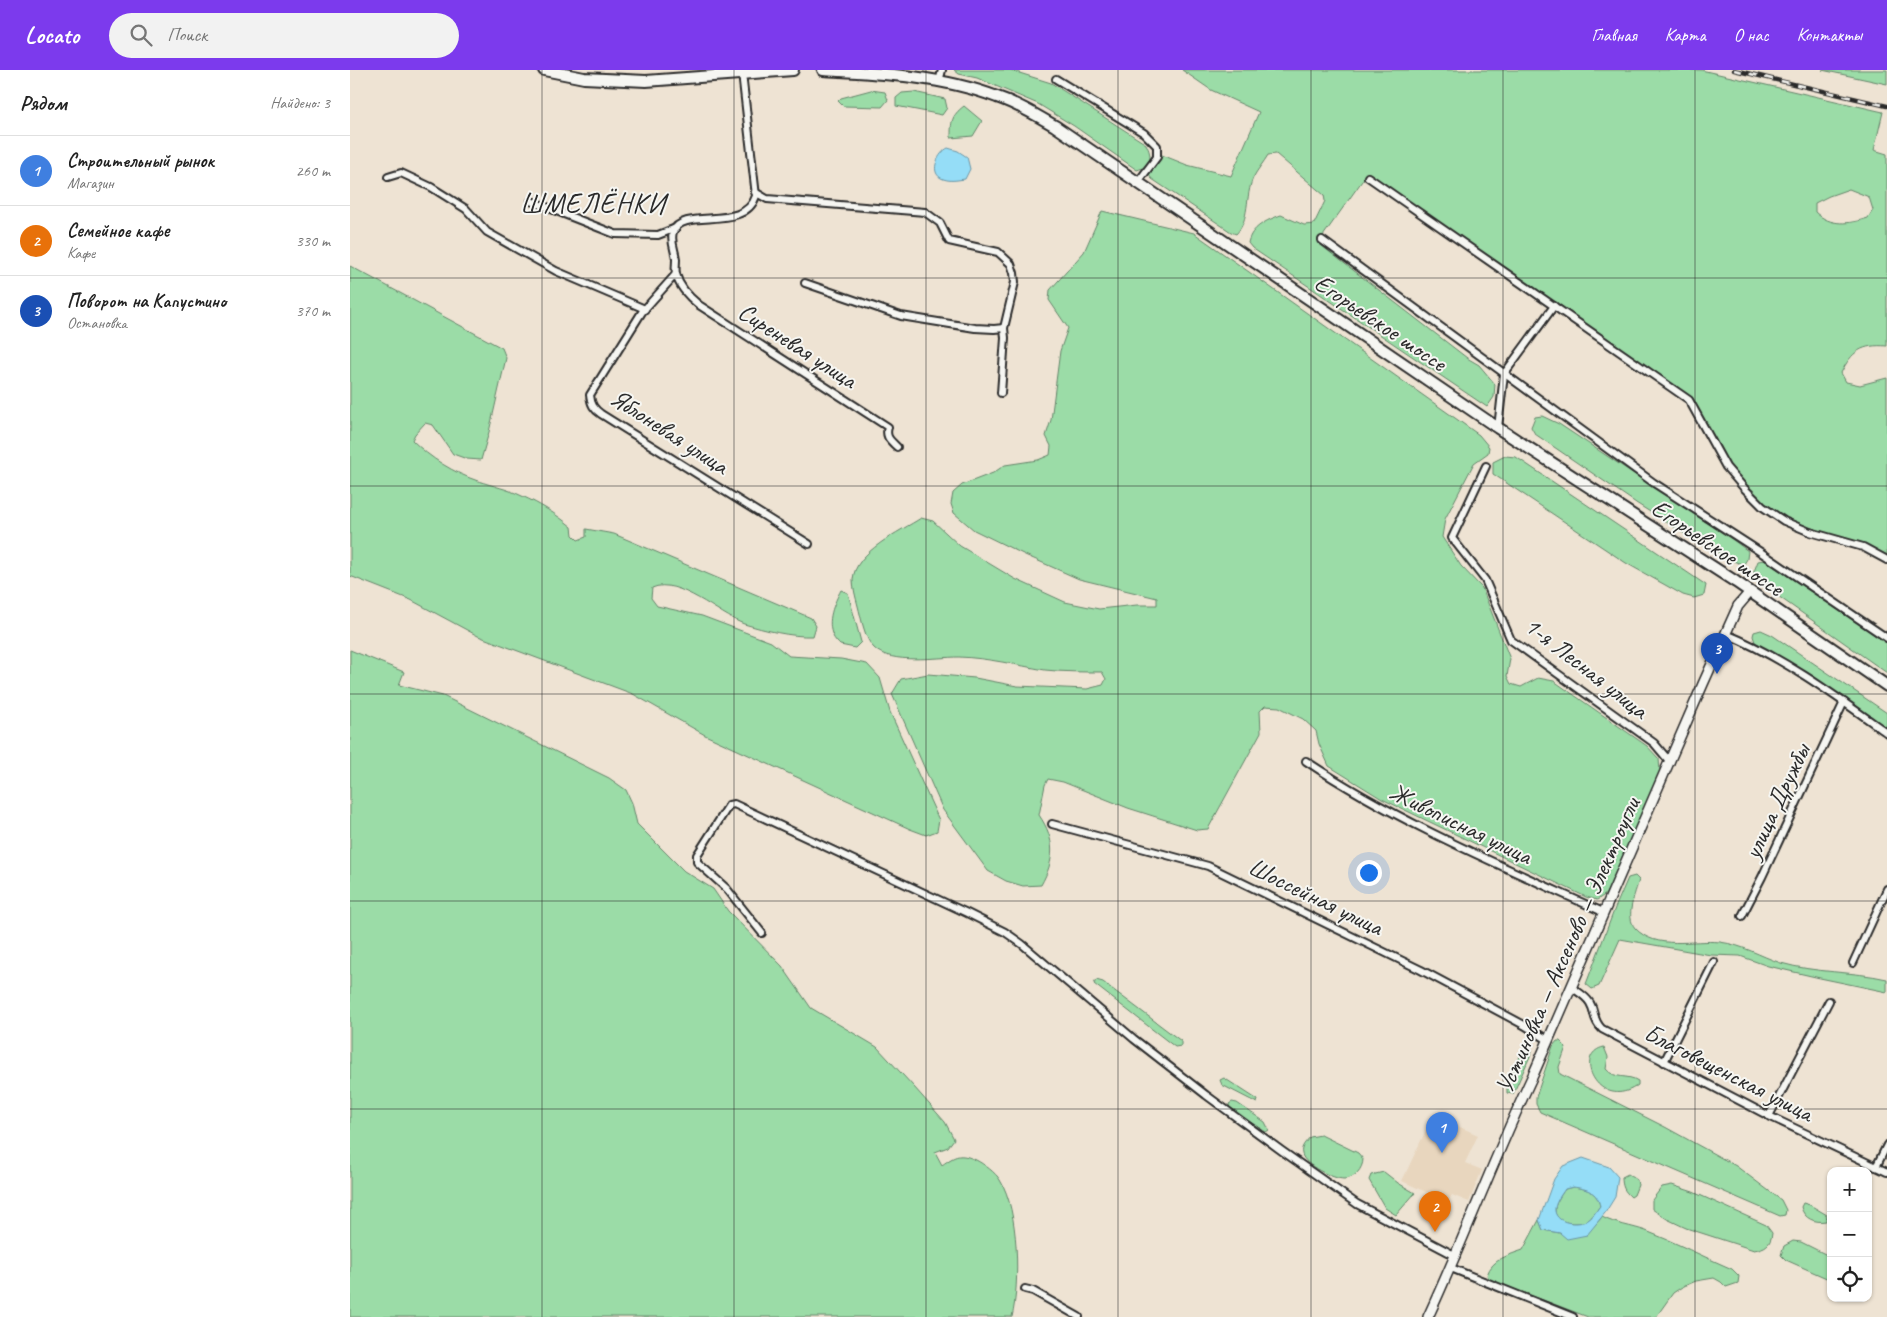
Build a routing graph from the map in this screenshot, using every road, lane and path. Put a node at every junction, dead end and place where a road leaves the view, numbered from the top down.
1 (544, 70) edge
2 (793, 70) edge
3 (822, 70) edge
4 (942, 70) edge
5 (742, 73) junction
6 (1056, 78) dead end
7 (939, 82) junction
8 (388, 176) dead end
9 (1368, 177) dead end
10 (1138, 182) junction
11 (755, 192) junction
12 (531, 201) dead end
13 (676, 228) junction
14 (1322, 240) dead end
15 (676, 274) junction
16 (805, 283) dead end
17 (1554, 306) junction
18 (645, 309) junction
19 (1004, 328) junction
20 (1504, 374) junction
21 (1000, 393) dead end
22 (1498, 428) junction
23 (897, 447) dead end
24 (1486, 466) dead end
25 (809, 544) dead end
26 (1887, 560) edge
27 (1750, 592) junction
28 (1726, 634) junction
29 (1887, 638) edge
30 (1887, 686) edge
31 (1844, 702) junction
32 (1887, 733) edge
33 (1306, 761) dead end
34 (1670, 762) junction
35 (1052, 824) dead end
36 (1887, 889) edge
37 (1603, 912) junction
38 (1742, 916) dead end
39 (762, 933) dead end
40 (1714, 962) dead end
41 (1853, 963) dead end
42 (1572, 987) junction
43 (1829, 1001) dead end
44 (1548, 1040) junction
45 (1664, 1062) junction
46 (1769, 1116) junction
47 (1887, 1145) edge
48 (1876, 1167) junction
49 (1887, 1172) edge
50 (1456, 1256) junction
51 (1451, 1268) junction
52 (1025, 1289) dead end
53 (1079, 1317) edge
54 (1428, 1317) edge
55 (1572, 1317) edge

1 - 5 main road
2 - 5 main road
3 - 7 main road, Егорьевское шоссе
4 - 7 street
5 - 11 street
6 - 10 street
7 - 10 main road, Егорьевское шоссе
8 - 18 street
9 - 17 street
10 - 22 main road, Егорьевское шоссе
11 - 13 street
11 - 19 street
12 - 13 street
13 - 15 street
14 - 20 street
15 - 18 street, Яблоневая улица
15 - 23 street, Сиреневая улица
16 - 19 street
17 - 20 street
17 - 26 street
18 - 25 street, Яблоневая улица
19 - 21 street
20 - 22 street
20 - 29 street
22 - 27 main road, Егорьевское шоссе
24 - 34 street, 1-я Лесная улица
27 - 28 main road, Устиновка — Аксеново — Электроугли
27 - 30 main road, Егорьевское шоссе
28 - 31 street
28 - 34 main road, Устиновка — Аксеново — Электроугли
31 - 32 street
31 - 38 street, улица Дружбы
33 - 37 street, Живописная улица
34 - 37 main road, Устиновка — Аксеново — Электроугли
35 - 44 street, Шоссейная улица
36 - 41 street
37 - 42 main road, Устиновка — Аксеново — Электроугли
39 - 50 street
40 - 45 street
42 - 44 main road, Устиновка — Аксеново — Электроугли
42 - 45 street, Благовещенская улица
43 - 46 street
44 - 50 main road, Устиновка — Аксеново — Электроугли
45 - 46 street, Благовещенская улица
46 - 48 street, Благовещенская улица
47 - 48 street
48 - 49 street, Благовещенская улица
50 - 51 main road, Устиновка — Аксеново — Электроугли
51 - 54 main road, Устиновка — Аксеново — Электроугли
51 - 55 street
52 - 53 street

